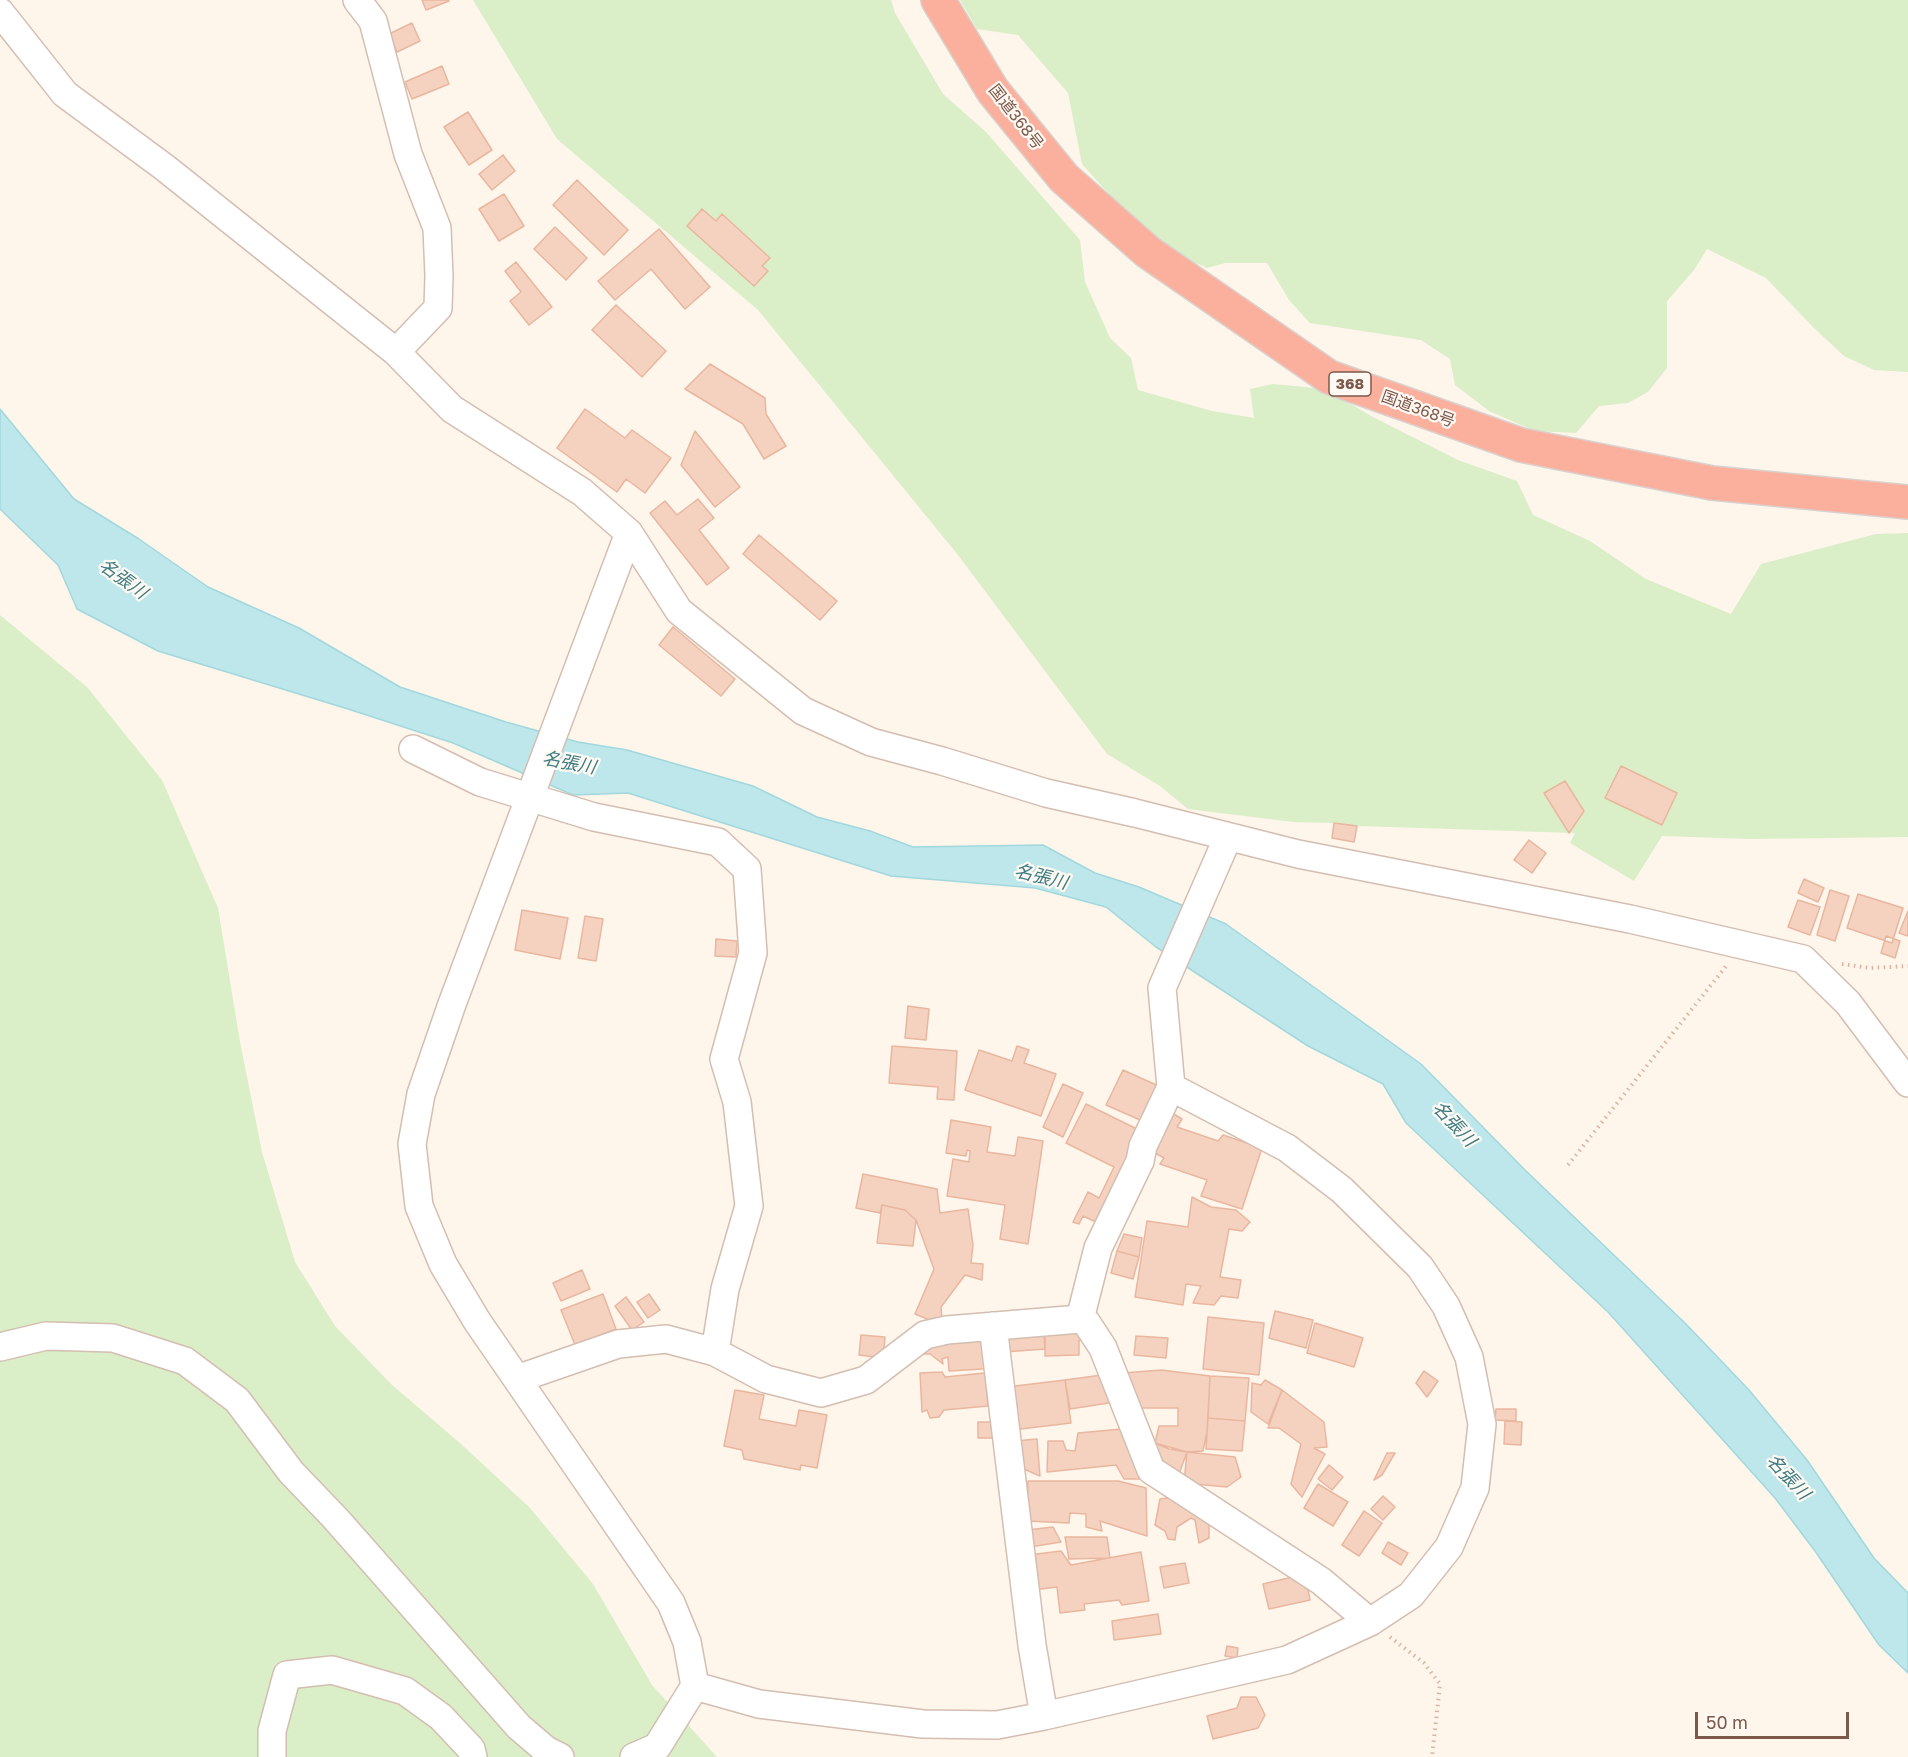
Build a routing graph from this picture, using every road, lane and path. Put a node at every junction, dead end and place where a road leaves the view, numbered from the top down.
1 (357, 0) edge
2 (938, 0) edge
3 (0, 12) edge
4 (396, 352) junction
5 (1908, 502) edge
6 (629, 533) junction
7 (413, 748) dead end
8 (531, 797) junction
9 (1228, 837) junction
10 (1742, 945) junction
11 (1803, 958) junction
12 (1908, 966) edge
13 (1908, 1083) edge
14 (1171, 1087) junction
15 (1568, 1166) dead end
16 (1080, 1319) junction
17 (993, 1326) junction
18 (0, 1347) edge
19 (715, 1352) junction
20 (518, 1379) junction
21 (1370, 1622) junction
22 (695, 1686) junction
23 (1044, 1716) junction
24 (272, 1757) edge
25 (473, 1757) edge
26 (560, 1757) edge
27 (634, 1757) edge
28 (1432, 1757) edge

1 - 4 street
2 - 5 highway, 国道368号 / 368
3 - 4 street
4 - 6 street
6 - 8 street
6 - 9 street
7 - 8 street
8 - 19 street
8 - 20 street
9 - 10 street
9 - 14 street
10 - 11 street
10 - 15 path
11 - 12 path
11 - 13 street
14 - 16 street
14 - 21 street
16 - 17 street
16 - 21 street
17 - 19 street
17 - 23 street
18 - 26 street
19 - 20 street
20 - 22 street
21 - 23 street
21 - 28 path
22 - 23 street
22 - 27 street
24 - 25 street

